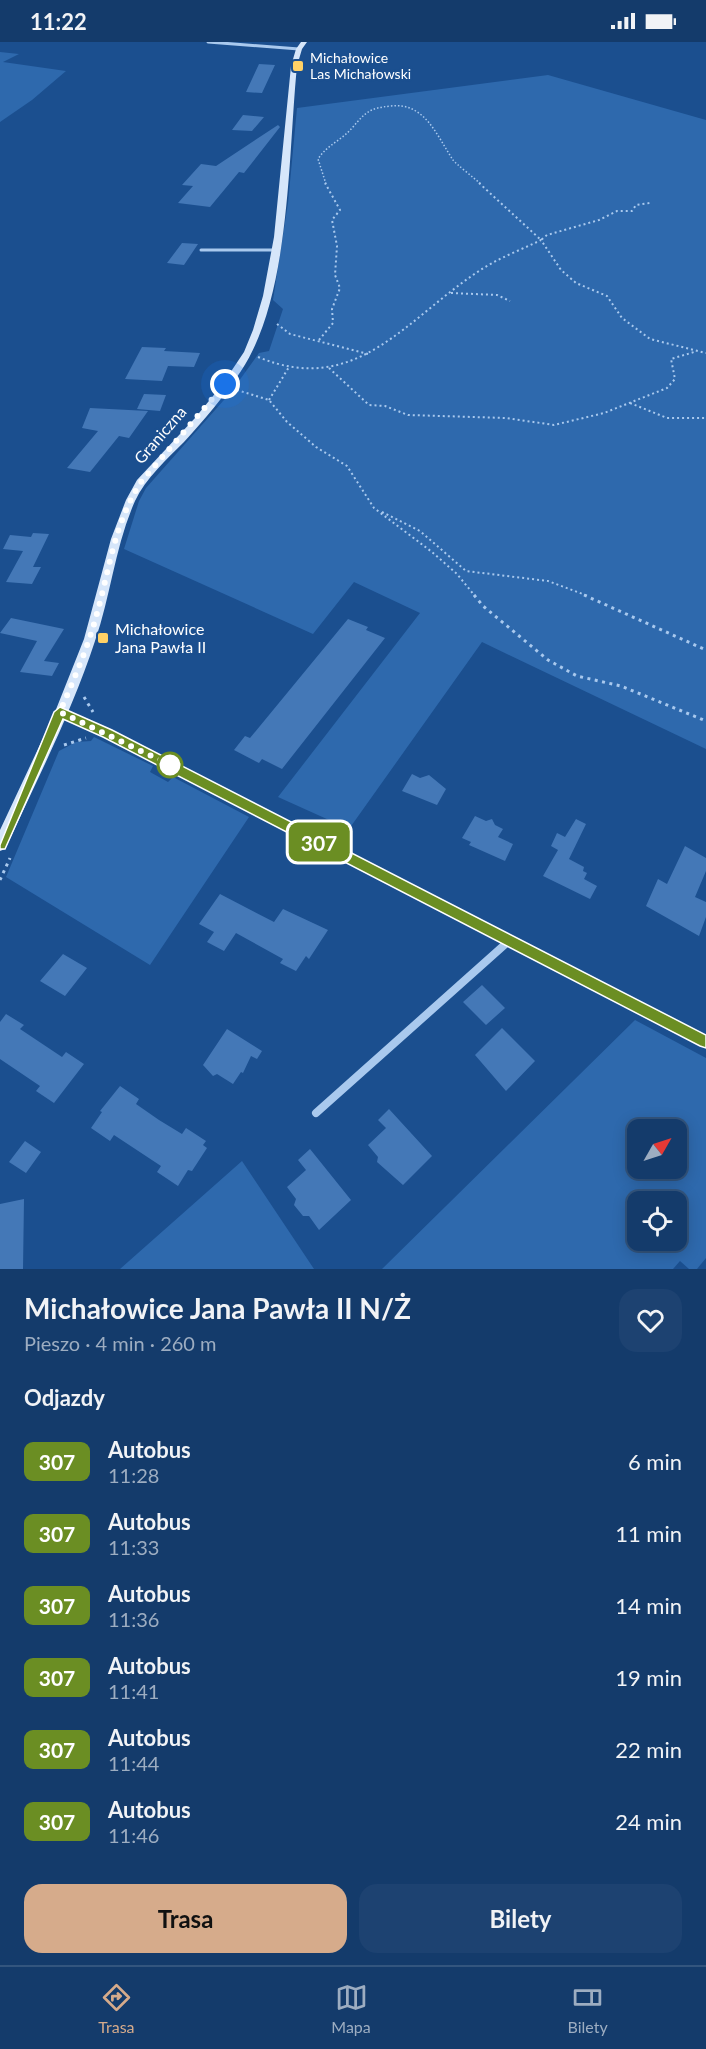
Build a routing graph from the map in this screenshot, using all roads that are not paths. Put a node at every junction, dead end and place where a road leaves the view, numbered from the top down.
1 (208, 42) edge
2 (301, 46) edge
3 (201, 250) dead end
4 (276, 250) junction
5 (60, 712) junction
6 (0, 845) edge
7 (510, 940) junction
8 (706, 1041) edge
9 (316, 1113) dead end

1 - 2 street
2 - 4 street, Graniczna
3 - 4 lane
4 - 5 street, Graniczna
5 - 6 street, Graniczna
5 - 7 street
7 - 8 street
7 - 9 street

